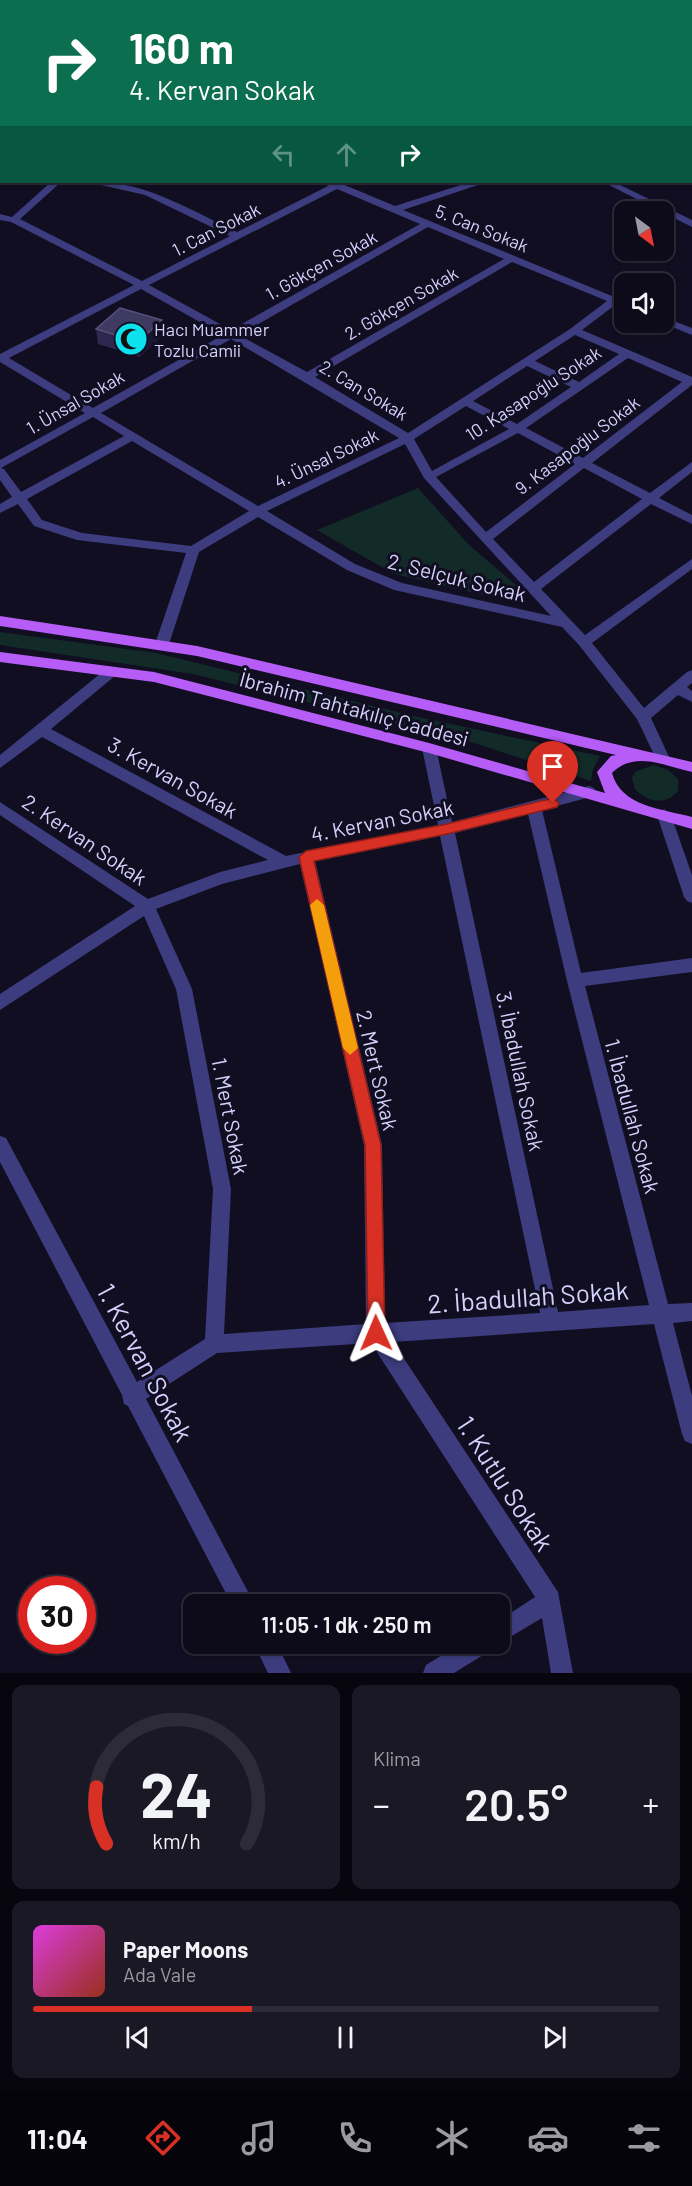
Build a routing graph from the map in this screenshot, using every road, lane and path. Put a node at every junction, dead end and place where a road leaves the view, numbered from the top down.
1 (55, 183) edge
2 (104, 183) edge
3 (333, 183) edge
4 (475, 183) edge
5 (610, 183) edge
6 (393, 210) junction
7 (0, 217) edge
8 (14, 220) junction
9 (427, 224) junction
10 (692, 224) edge
11 (237, 237) junction
12 (512, 258) junction
13 (141, 285) junction
14 (614, 301) edge
15 (614, 306) edge
16 (674, 325) edge
17 (574, 331) junction
18 (692, 332) edge
19 (230, 335) junction
20 (625, 355) junction
21 (0, 357) edge
22 (526, 361) junction
23 (307, 377) junction
24 (692, 381) edge
25 (577, 385) junction
26 (465, 401) junction
27 (92, 413) junction
28 (520, 427) junction
29 (132, 436) junction
30 (408, 438) junction
31 (585, 462) junction
32 (0, 465) edge
33 (692, 466) edge
34 (0, 471) edge
35 (428, 475) junction
36 (651, 498) junction
37 (19, 499) junction
38 (0, 510) edge
39 (260, 510) junction
40 (692, 520) edge
41 (485, 539) junction
42 (193, 550) junction
43 (692, 563) edge
44 (533, 590) junction
45 (0, 621) edge
46 (567, 624) junction
47 (584, 642) junction
48 (162, 644) junction
49 (0, 657) edge
50 (111, 672) junction
51 (692, 675) edge
52 (677, 688) junction
53 (692, 697) edge
54 (643, 717) junction
55 (41, 730) junction
56 (429, 748) junction
57 (640, 753) junction
58 (663, 759) junction
59 (0, 763) edge
60 (690, 768) edge
61 (589, 792) junction
62 (625, 803) junction
63 (0, 808) edge
64 (534, 808) junction
65 (692, 811) edge
66 (670, 817) junction
67 (692, 823) edge
68 (447, 829) junction
69 (306, 857) junction
70 (284, 862) junction
71 (692, 897) edge
72 (147, 906) junction
73 (692, 965) edge
74 (574, 981) junction
75 (1, 1000) edge
76 (0, 1144) edge
77 (692, 1312) edge
78 (662, 1314) junction
79 (551, 1321) junction
80 (376, 1333) junction
81 (214, 1344) junction
82 (131, 1397) junction
83 (692, 1434) edge
84 (238, 1594) edge
85 (550, 1600) junction
86 (510, 1626) edge
87 (270, 1654) edge
88 (464, 1654) edge
89 (280, 1673) edge
90 (434, 1673) edge
91 (562, 1673) edge

1 - 8 street
2 - 11 street
3 - 6 street, 5. Can Sokak
3 - 11 street, 1. Can Sokak
4 - 6 street
5 - 10 street
6 - 9 street, 5. Can Sokak
7 - 8 street, 2. Can Sokak
8 - 13 street, 2. Can Sokak
9 - 12 street, 5. Can Sokak
9 - 19 street, 1. Gökçen Sokak
11 - 13 street, 1. Can Sokak
12 - 14 street, 5. Can Sokak
12 - 23 street, 2. Gökçen Sokak
13 - 19 street, 2. Can Sokak
13 - 21 street
15 - 17 street, 4. Ünsal Sokak
16 - 18 street
17 - 20 street
17 - 22 street, 4. Ünsal Sokak
19 - 23 street, 2. Can Sokak
19 - 27 street, 1. Ünsal Sokak
20 - 24 street
20 - 25 street, 10. Kasapoğlu Sokak
21 - 27 street, 2. Selçuk Sokak
22 - 25 street
22 - 26 street, 4. Ünsal Sokak
23 - 30 street, 2. Can Sokak
24 - 31 street, 9. Kasapoğlu Sokak
25 - 28 street, 10. Kasapoğlu Sokak
26 - 28 street
26 - 30 street, 4. Ünsal Sokak
27 - 29 street, 2. Selçuk Sokak
27 - 32 street, 1. Ünsal Sokak
28 - 31 street
28 - 35 street, 10. Kasapoğlu Sokak
29 - 37 street
29 - 39 street, 2. Selçuk Sokak
30 - 35 street, 2. Can Sokak
30 - 39 street, 4. Ünsal Sokak
31 - 36 street
31 - 41 street, 9. Kasapoğlu Sokak
33 - 36 street
34 - 37 street
35 - 41 street, 2. Can Sokak
36 - 40 street
36 - 44 street
37 - 38 street
37 - 42 street
39 - 42 street, 4. Ünsal Sokak
39 - 46 street, 2. Selçuk Sokak
41 - 44 street, 2. Can Sokak
42 - 48 street
43 - 47 street
44 - 46 street, 2. Can Sokak
45 - 48 main road, İbrahim Tahtakılıç Caddesi
46 - 47 street, 2. Can Sokak
47 - 54 street, 2. Can Sokak
48 - 57 main road, İbrahim Tahtakılıç Caddesi
49 - 50 main road, İbrahim Tahtakılıç Caddesi
50 - 55 street
50 - 56 main road, İbrahim Tahtakılıç Caddesi
51 - 52 street
52 - 53 street
52 - 54 street
54 - 58 street, 2. Can Sokak
55 - 59 street
55 - 70 street, 3. Kervan Sokak
56 - 61 main road, İbrahim Tahtakılıç Caddesi
56 - 68 street, 3. İbadullah Sokak
57 - 58 main road, İbrahim Tahtakılıç Caddesi
57 - 62 main road
58 - 60 main road, İbrahim Tahtakılıç Caddesi
61 - 62 main road, İbrahim Tahtakılıç Caddesi
61 - 64 street, 4. Kervan Sokak
62 - 66 main road, İbrahim Tahtakılıç Caddesi
63 - 72 street, 2. Kervan Sokak
64 - 68 street, 4. Kervan Sokak
64 - 74 street, 1. İbadullah Sokak
65 - 66 main road
66 - 67 main road, İbrahim Tahtakılıç Caddesi
66 - 71 street
68 - 69 street, 4. Kervan Sokak
68 - 79 street, 3. İbadullah Sokak
69 - 70 street, 4. Kervan Sokak
69 - 80 street, 2. Mert Sokak
70 - 72 street, 4. Kervan Sokak
72 - 75 street, 4. Kervan Sokak
72 - 81 street, 1. Mert Sokak
73 - 74 street
74 - 78 street, 1. İbadullah Sokak
76 - 82 street, 1. Kervan Sokak
77 - 78 street, 2. İbadullah Sokak
78 - 79 street, 2. İbadullah Sokak
78 - 83 street, 1. İbadullah Sokak
79 - 80 street, 2. İbadullah Sokak
80 - 81 street, 2. İbadullah Sokak
80 - 85 street, 1. Kutlu Sokak
81 - 82 street, 2. İbadullah Sokak
82 - 84 street, 1. Kervan Sokak
85 - 86 street
85 - 91 street, 1. Kutlu Sokak
87 - 89 street
88 - 90 street

